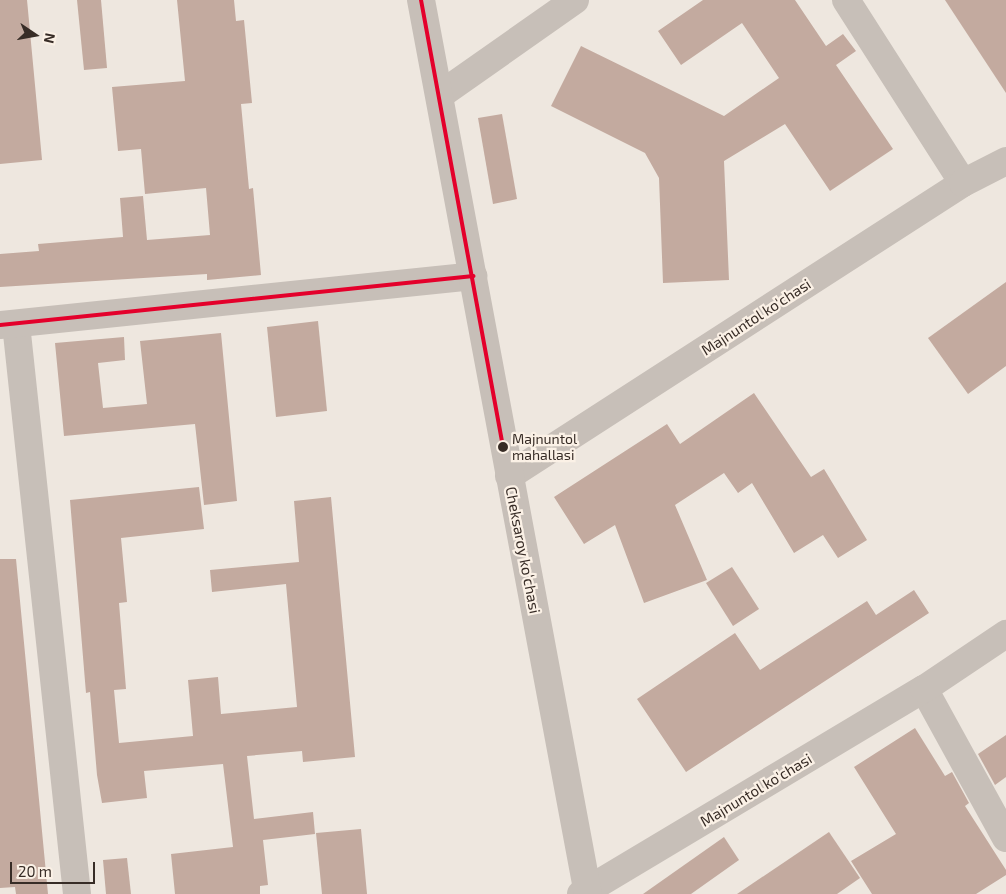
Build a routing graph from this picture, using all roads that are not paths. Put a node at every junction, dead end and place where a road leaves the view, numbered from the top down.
1 (421, 0) edge
2 (575, 0) edge
3 (846, 0) edge
4 (440, 95) junction
5 (1006, 162) edge
6 (963, 183) junction
7 (473, 276) junction
8 (8, 325) edge
9 (509, 476) junction
10 (1006, 634) edge
11 (924, 689) junction
12 (1006, 838) edge
13 (585, 893) edge
14 (77, 894) edge

1 - 4 street, Cheksaroy koʻchasi
2 - 4 street
3 - 6 street
4 - 7 street, Cheksaroy koʻchasi
5 - 6 street, Majnuntol ko'chasi
6 - 9 street, Majnuntol ko'chasi
7 - 8 street
7 - 9 street, Cheksaroy koʻchasi
8 - 14 street
9 - 13 street, Cheksaroy koʻchasi
10 - 11 street, Majnuntol ko'chasi
11 - 12 street
11 - 13 street, Majnuntol ko'chasi

